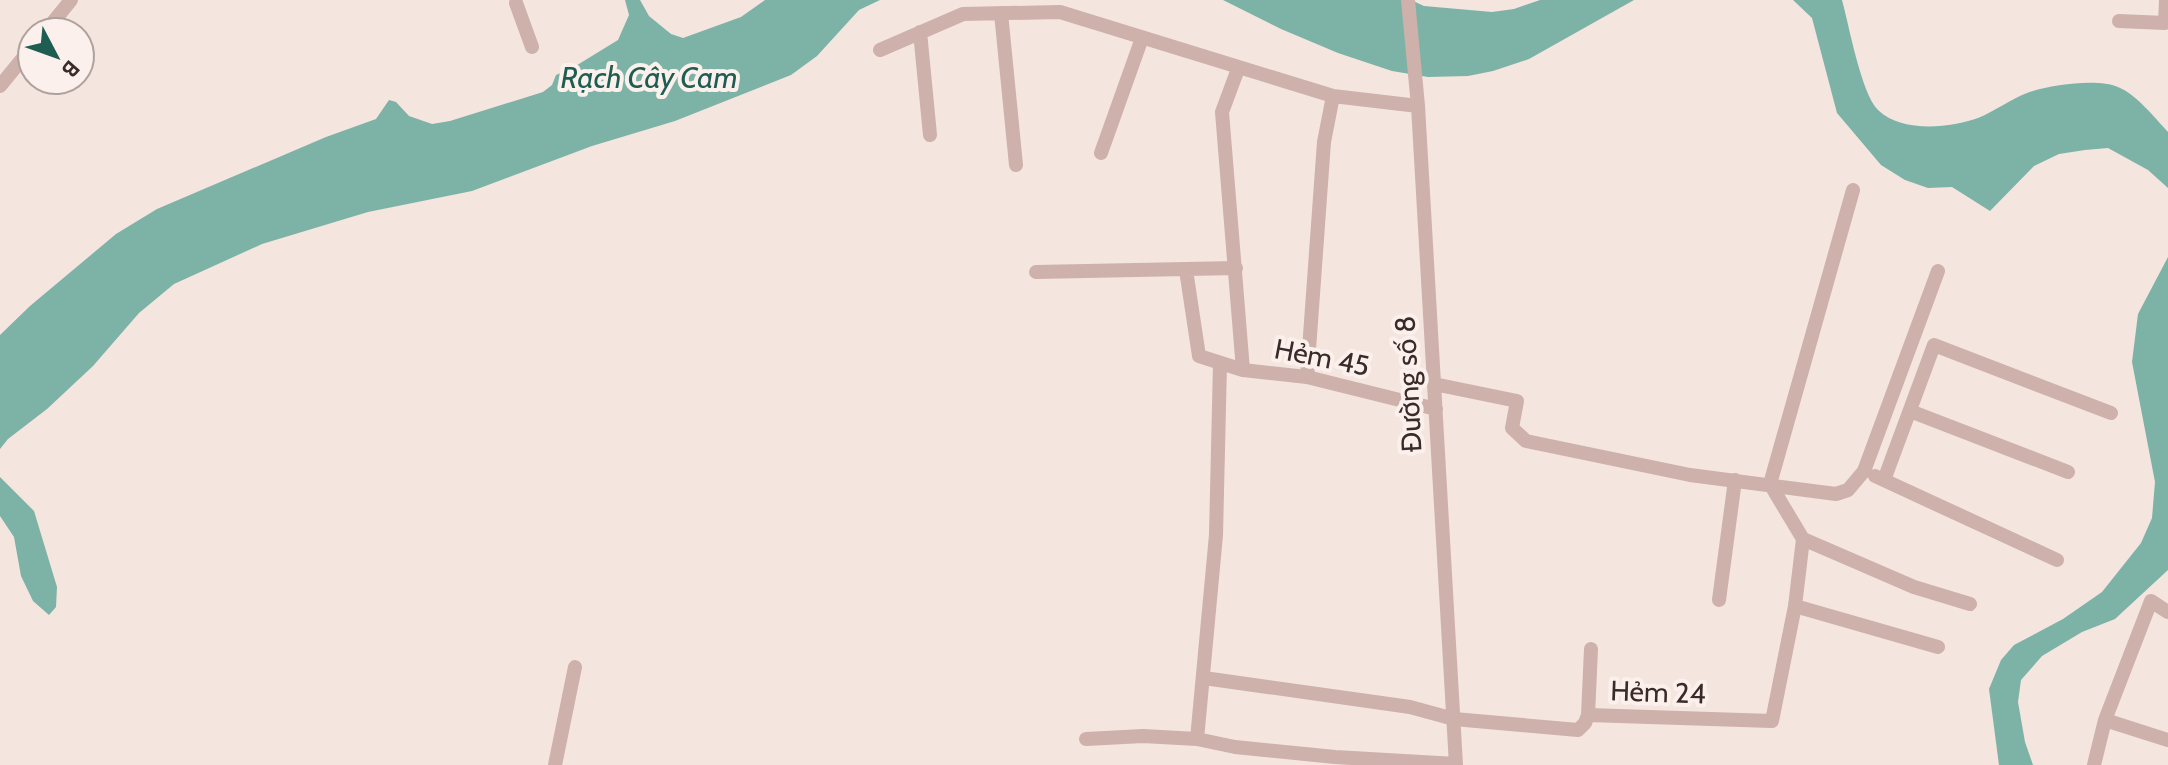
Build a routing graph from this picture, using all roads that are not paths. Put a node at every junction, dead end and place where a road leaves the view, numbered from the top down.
1 (71, 0) edge
2 (1408, 0) edge
3 (2166, 0) edge
4 (518, 1) edge
5 (1001, 13) junction
6 (58, 16) edge
7 (2119, 21) dead end
8 (920, 32) junction
9 (1142, 38) junction
10 (532, 47) dead end
11 (880, 50) dead end
12 (6, 68) edge
13 (1238, 69) junction
14 (0, 86) edge
15 (1333, 96) junction
16 (1417, 101) junction
17 (930, 135) dead end
18 (1101, 153) dead end
19 (1016, 165) dead end
20 (1853, 190) dead end
21 (1236, 268) junction
22 (1186, 270) junction
23 (1938, 271) dead end
24 (1036, 272) dead end
25 (1220, 363) junction
26 (1243, 370) junction
27 (1307, 377) junction
28 (1434, 384) junction
29 (1436, 409) junction
30 (1910, 411) junction
31 (2111, 413) dead end
32 (1864, 471) junction
33 (2068, 472) dead end
34 (1735, 480) junction
35 (1884, 480) junction
36 (1770, 484) junction
37 (1803, 539) junction
38 (2057, 560) dead end
39 (1719, 600) dead end
40 (1970, 604) dead end
41 (1795, 606) junction
42 (2168, 612) edge
43 (1938, 647) dead end
44 (1591, 649) dead end
45 (575, 667) dead end
46 (1204, 678) junction
47 (1588, 715) junction
48 (1454, 719) junction
49 (2105, 720) junction
50 (1086, 739) dead end
51 (1197, 739) junction
52 (2168, 740) edge
53 (1456, 764) edge
54 (555, 765) edge
55 (2094, 765) edge

1 - 6 street
2 - 16 street, Đường số 8
3 - 7 street
4 - 10 street
5 - 8 street
5 - 9 street
5 - 19 street
8 - 11 street
8 - 17 street
9 - 13 street
9 - 18 street
12 - 14 street
13 - 15 street
13 - 21 street
15 - 16 street
15 - 27 street
16 - 28 street, Đường số 8
20 - 36 street
21 - 22 street
21 - 26 street
22 - 24 street
22 - 25 street, Hẻm 45
23 - 32 street
25 - 26 street, Hẻm 45
25 - 46 street
26 - 27 street, Hẻm 45
27 - 29 street, Hẻm 45
28 - 29 street, Đường số 8
28 - 34 street
29 - 48 street, Đường số 8
30 - 31 street
30 - 33 street
30 - 35 street
32 - 35 street
32 - 36 street
34 - 36 street
34 - 39 street
35 - 38 street
36 - 37 street
37 - 40 street
37 - 41 street
41 - 43 street
41 - 47 street, Hẻm 24
42 - 49 street
44 - 47 street
45 - 54 street
46 - 48 street
46 - 51 street
47 - 48 street, Hẻm 24
48 - 53 street, Đường số 8
49 - 52 street
49 - 55 street
50 - 51 street
51 - 53 street

